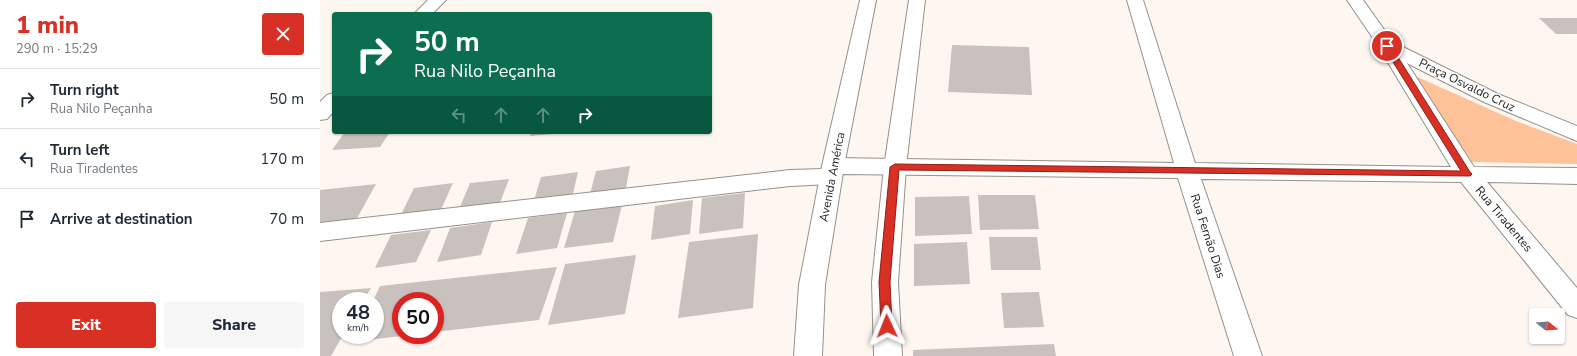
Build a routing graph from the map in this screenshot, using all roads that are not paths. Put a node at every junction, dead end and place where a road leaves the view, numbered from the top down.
1 (438, 0) edge
2 (868, 0) edge
3 (917, 0) edge
4 (1135, 0) edge
5 (1354, 0) edge
6 (424, 12) edge
7 (1387, 46) junction
8 (332, 101) edge
9 (320, 114) edge
10 (1577, 134) edge
11 (895, 167) junction
12 (832, 171) junction
13 (1187, 171) junction
14 (1467, 174) junction
15 (1577, 176) edge
16 (320, 232) edge
17 (1577, 307) edge
18 (808, 356) edge
19 (888, 356) edge
20 (1248, 356) edge

1 - 6 street
2 - 12 street, Avenida América
3 - 11 street
4 - 13 street, Rua Fernão Dias
5 - 7 street, Praça Osvaldo Cruz
7 - 10 street, Praça Osvaldo Cruz
7 - 14 street, Rua Tiradentes
8 - 9 street
11 - 12 street
11 - 13 street
11 - 19 street
12 - 16 street
12 - 18 street, Avenida América
13 - 14 street
13 - 20 street, Rua Fernão Dias
14 - 15 street
14 - 17 street, Rua Tiradentes

